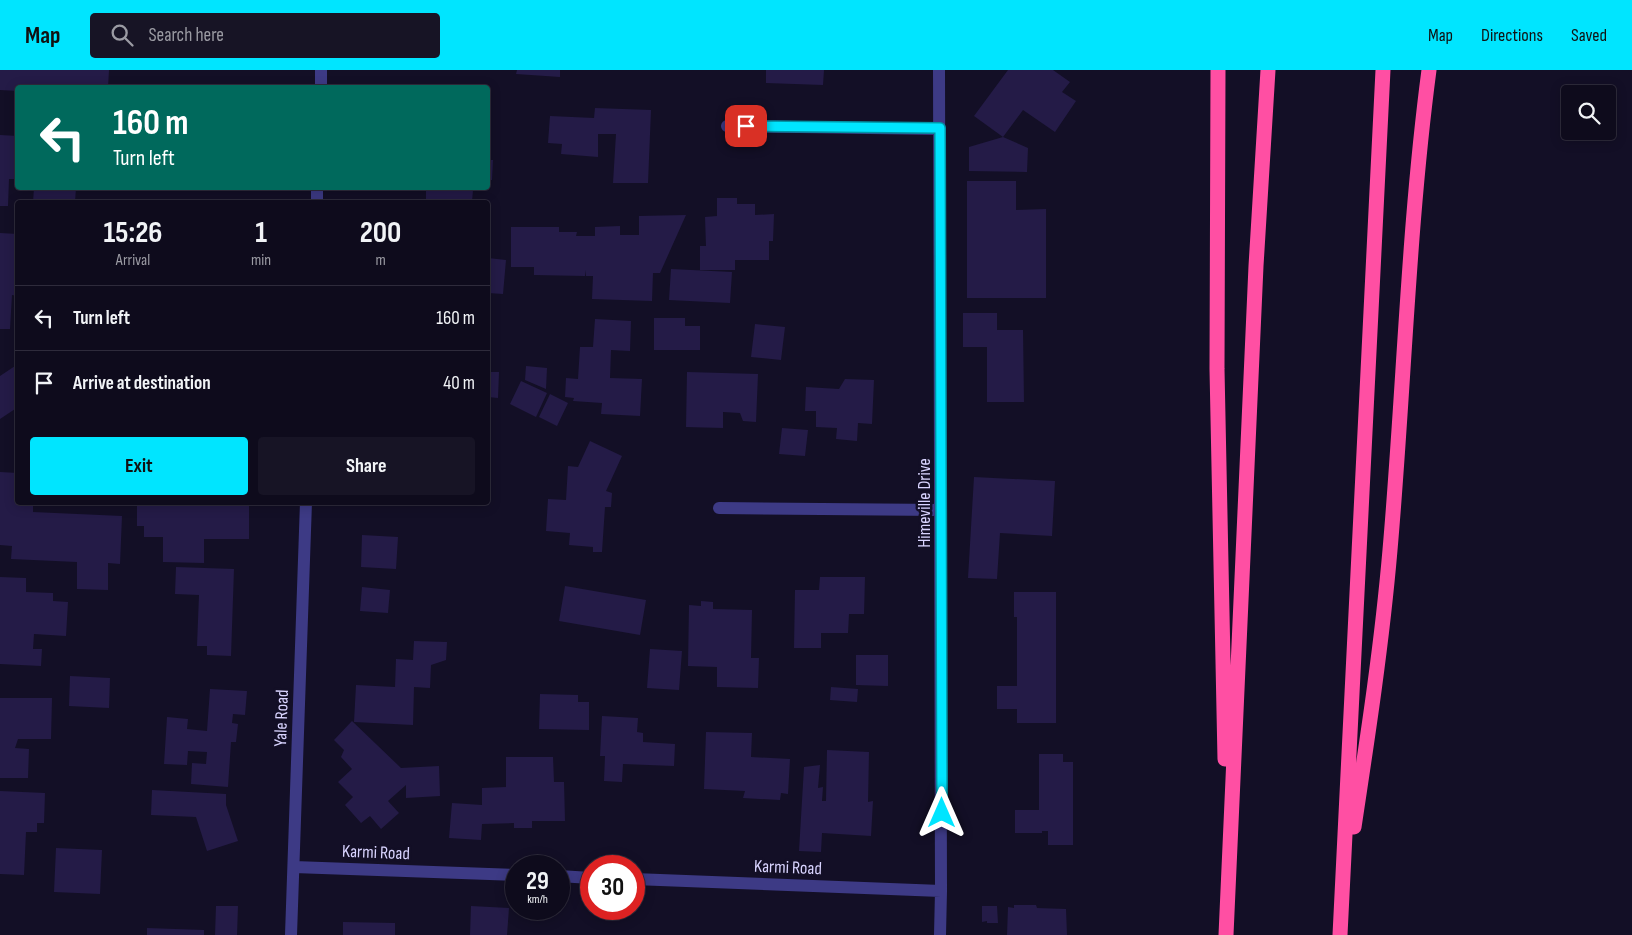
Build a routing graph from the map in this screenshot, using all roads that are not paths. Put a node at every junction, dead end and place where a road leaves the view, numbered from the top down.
1 (322, 70) edge
2 (939, 70) edge
3 (1218, 70) edge
4 (1268, 70) edge
5 (1383, 70) edge
6 (1429, 70) edge
7 (321, 85) edge
8 (727, 126) dead end
9 (940, 128) junction
10 (306, 505) edge
11 (720, 508) dead end
12 (942, 510) junction
13 (294, 867) junction
14 (505, 875) edge
15 (645, 879) edge
16 (942, 890) junction
17 (1342, 905) junction
18 (1227, 906) junction
19 (291, 935) edge
20 (940, 935) edge
21 (1226, 935) edge
22 (1340, 935) edge

1 - 7 street
2 - 9 street, Himeville Drive
3 - 18 highway
4 - 18 highway
5 - 17 highway
6 - 17 highway
8 - 9 street
9 - 12 street, Himeville Drive
10 - 13 street, Yale Road
11 - 12 street
12 - 16 street, Himeville Drive
13 - 14 street, Karmi Road
13 - 19 street, Yale Road
15 - 16 street, Karmi Road
16 - 20 street, Himeville Drive
17 - 22 highway
18 - 21 highway

